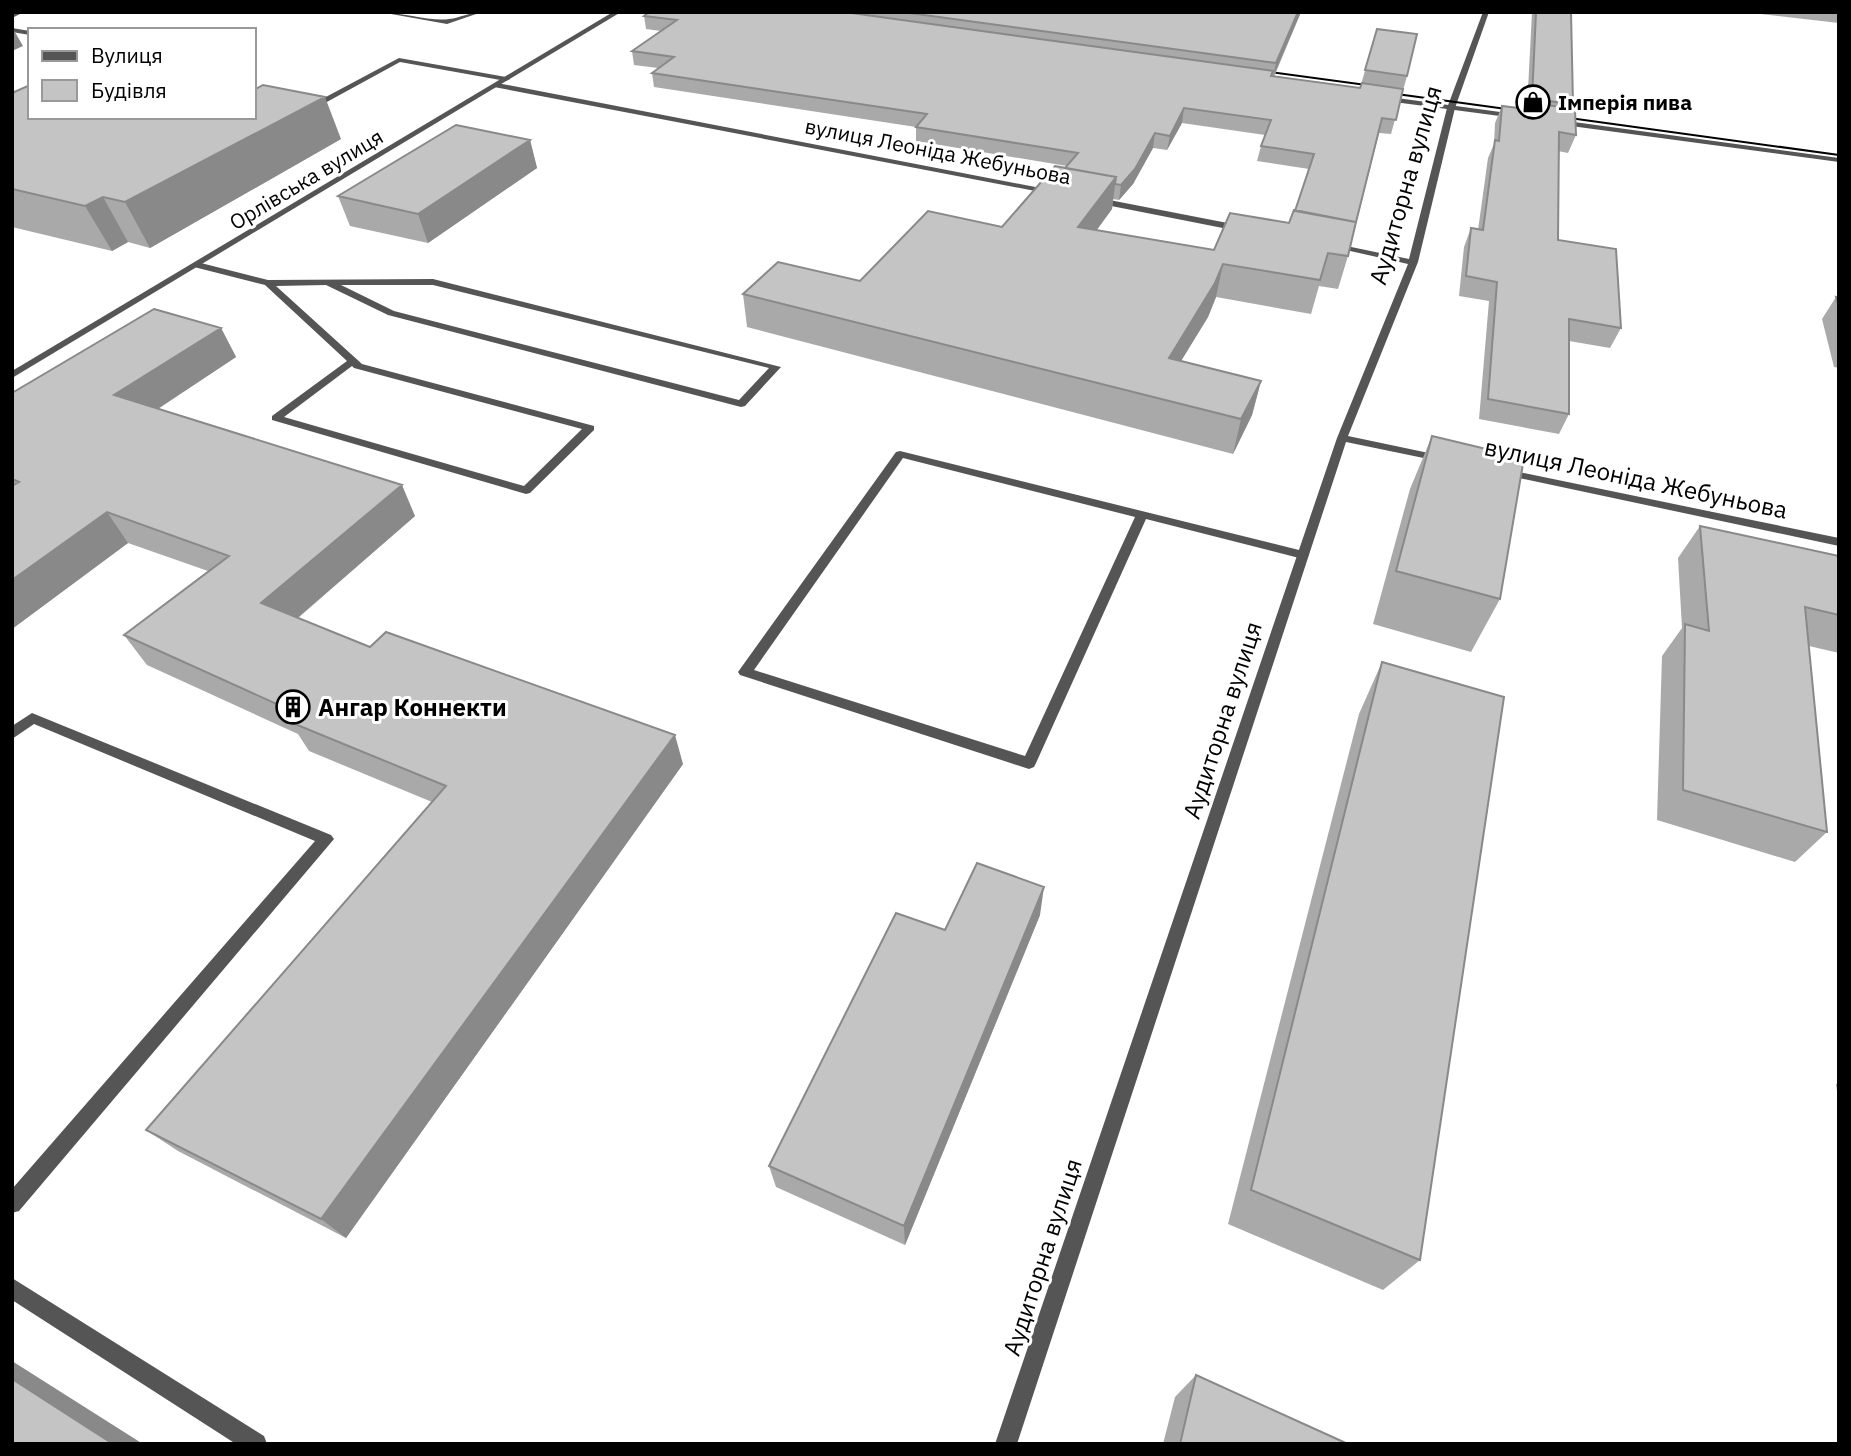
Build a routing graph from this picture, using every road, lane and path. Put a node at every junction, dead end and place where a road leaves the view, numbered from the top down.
1 (22, 12) edge
2 (383, 12) edge
3 (479, 12) edge
4 (618, 12) edge
5 (1486, 12) edge
6 (12, 16) edge
7 (506, 79) junction
8 (497, 85) junction
9 (1369, 96) edge
10 (1451, 108) junction
11 (304, 110) edge
12 (1520, 117) edge
13 (1548, 121) edge
14 (1839, 160) edge
15 (1057, 193) edge
16 (1085, 199) edge
17 (1249, 230) edge
18 (1317, 243) edge
19 (1413, 262) junction
20 (197, 265) junction
21 (328, 282) junction
22 (268, 283) junction
23 (353, 361) junction
24 (12, 375) edge
25 (1342, 438) junction
26 (1450, 460) edge
27 (1490, 468) edge
28 (1142, 515) junction
29 (1839, 542) edge
30 (1303, 555) junction
31 (12, 733) edge
32 (12, 1204) edge
33 (12, 1288) edge
34 (256, 1444) edge
35 (1006, 1444) edge

1 - 6 street
2 - 3 street
4 - 7 street, Орлівська вулиця
5 - 10 street, Аудиторна вулиця
7 - 8 street, Орлівська вулиця
7 - 11 street
8 - 15 street, вулиця Леоніда Жебуньова
8 - 20 street, Орлівська вулиця
9 - 10 street
10 - 12 street
10 - 19 street, Аудиторна вулиця
13 - 14 street
16 - 17 street, вулиця Леоніда Жебуньова
18 - 19 street
19 - 25 street, Аудиторна вулиця
20 - 22 street
20 - 24 street, Орлівська вулиця
21 - 21 street
21 - 22 street
22 - 23 street
23 - 23 street
25 - 26 street, вулиця Леоніда Жебуньова
25 - 30 street, Аудиторна вулиця
27 - 29 street, вулиця Леоніда Жебуньова
28 - 28 street
28 - 30 street
30 - 35 street, Аудиторна вулиця
31 - 32 street
33 - 34 street

